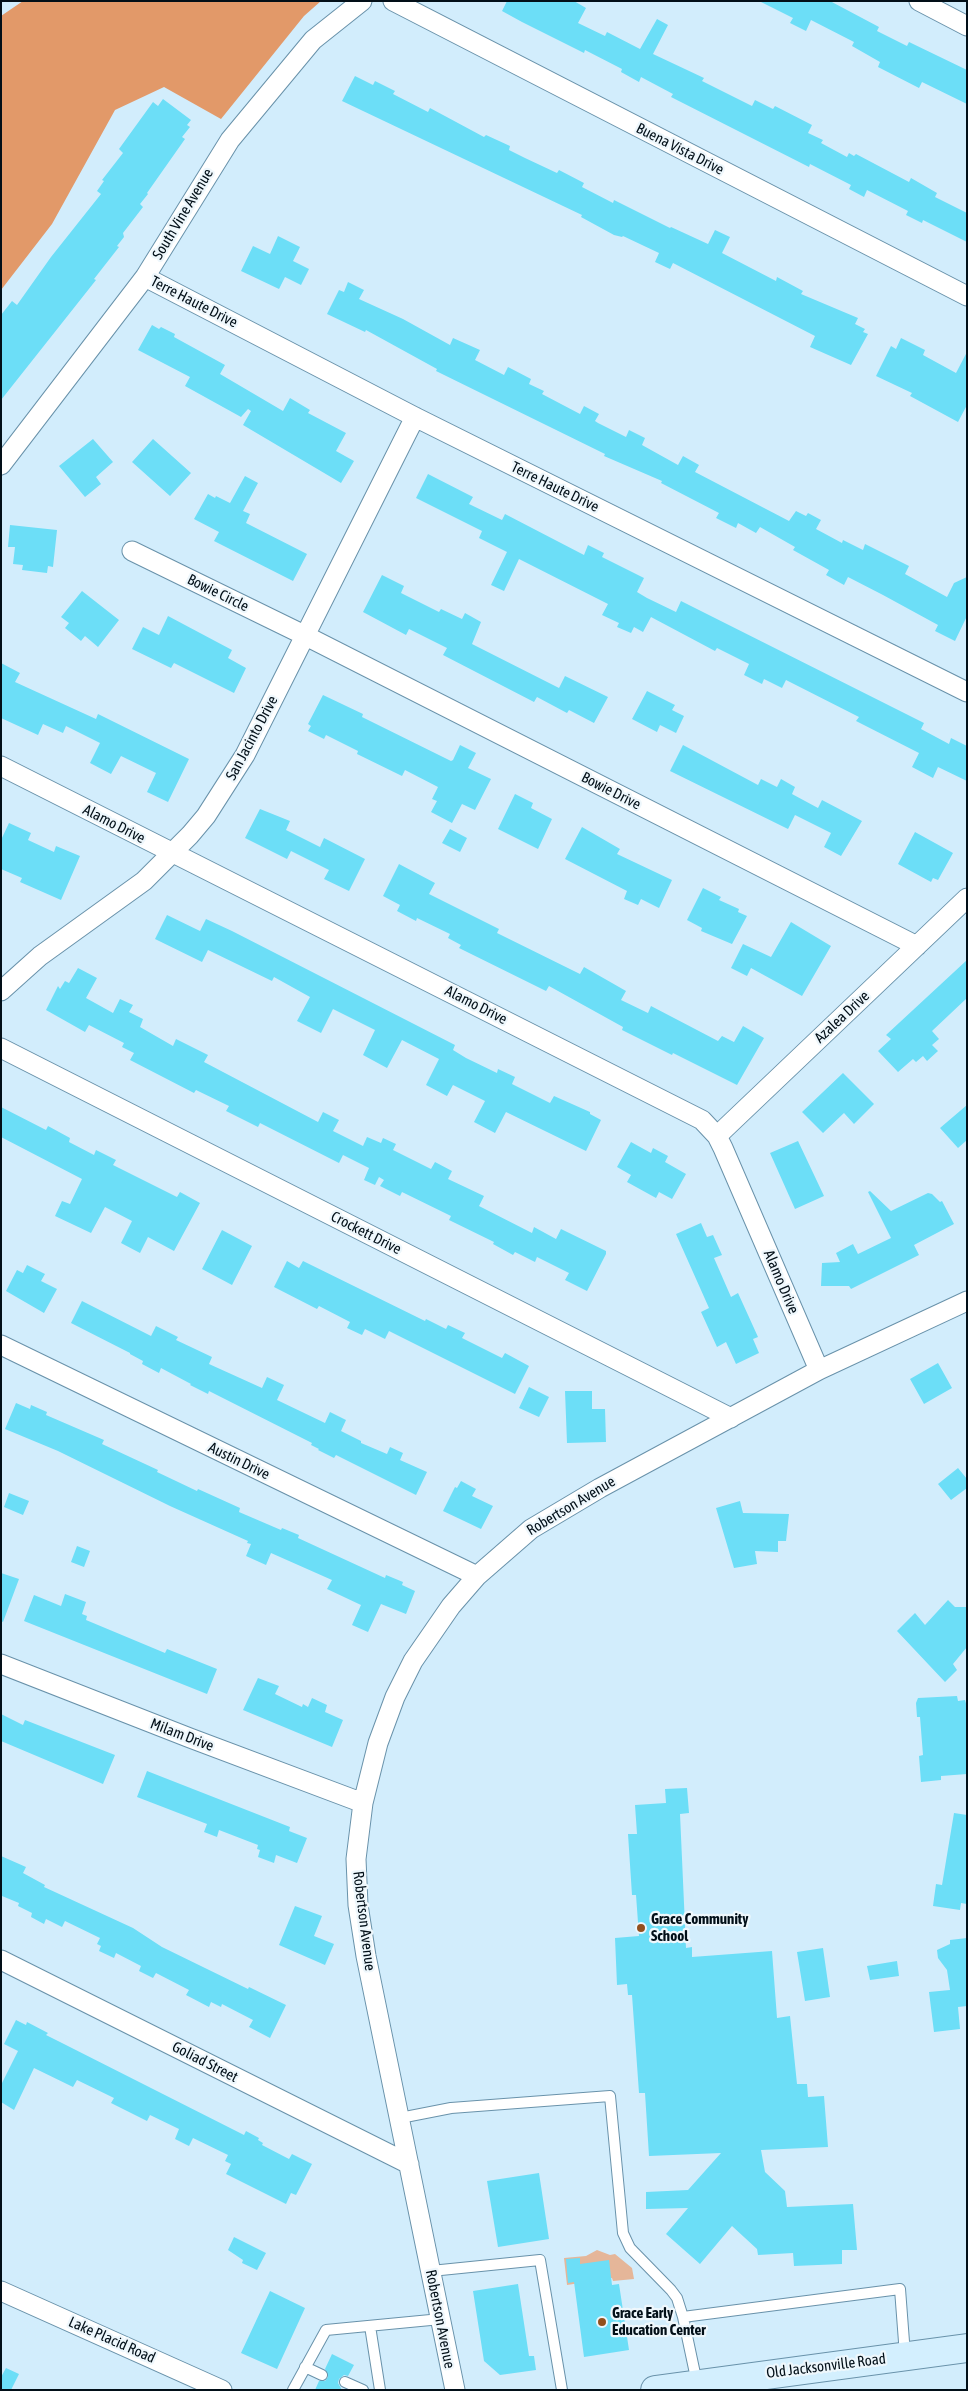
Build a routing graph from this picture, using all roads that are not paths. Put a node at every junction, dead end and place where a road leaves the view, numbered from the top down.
1 (362, 1) edge
2 (393, 1) edge
3 (919, 1) edge
4 (967, 26) edge
5 (145, 277) junction
6 (967, 296) edge
7 (415, 417) junction
8 (1, 465) edge
9 (132, 551) dead end
10 (304, 635) junction
11 (967, 692) edge
12 (1, 766) edge
13 (173, 854) junction
14 (967, 898) edge
15 (917, 946) junction
16 (1, 991) edge
17 (1, 1048) edge
18 (717, 1136) junction
19 (967, 1301) edge
20 (1, 1345) edge
21 (819, 1370) junction
22 (731, 1418) junction
23 (477, 1576) junction
24 (1, 1664) edge
25 (363, 1803) junction
26 (1, 1960) edge
27 (400, 2118) junction
28 (409, 2164) junction
29 (431, 2271) junction
30 (1, 2291) edge
31 (683, 2317) junction
32 (440, 2319) junction
33 (370, 2326) junction
34 (967, 2348) edge
35 (905, 2356) junction
36 (305, 2367) junction
37 (322, 2375) dead end
38 (345, 2382) dead end
39 (698, 2386) edge
40 (222, 2390) edge
41 (294, 2390) edge
42 (363, 2390) edge
43 (380, 2390) edge
44 (455, 2390) edge
45 (562, 2390) edge
46 (655, 2390) edge

1 - 5 street, South Vine Avenue
2 - 6 street, Buena Vista Drive
3 - 4 street
5 - 7 street, Terre Haute Drive
5 - 8 street, South Vine Avenue
7 - 10 street, San Jacinto Drive
7 - 11 street, Terre Haute Drive
9 - 10 street, Bowie Circle
10 - 13 street, San Jacinto Drive
10 - 15 street, Bowie Drive
12 - 13 street, Alamo Drive
13 - 16 street, San Jacinto Drive
13 - 18 street, Alamo Drive
14 - 15 street, Azalea Drive
15 - 18 street, Azalea Drive
17 - 22 street, Crockett Drive
18 - 21 street, Alamo Drive
19 - 21 street, Robertson Avenue
20 - 23 street, Austin Drive
21 - 22 street, Robertson Avenue
22 - 23 street, Robertson Avenue
23 - 25 street, Robertson Avenue
24 - 25 street, Milam Drive
25 - 27 street, Robertson Avenue
26 - 28 street, Goliad Street
27 - 28 street, Robertson Avenue
27 - 31 lane
28 - 29 street, Robertson Avenue
29 - 32 street, Robertson Avenue
29 - 45 lane
30 - 40 street, Lake Placid Road
31 - 35 lane
31 - 39 lane
32 - 33 lane
32 - 44 street, Robertson Avenue
33 - 36 lane
33 - 43 lane
34 - 35 main road, Old Jacksonville Road
35 - 39 main road, Old Jacksonville Road
36 - 37 lane
36 - 41 lane
38 - 42 lane
39 - 46 main road, Old Jacksonville Road

